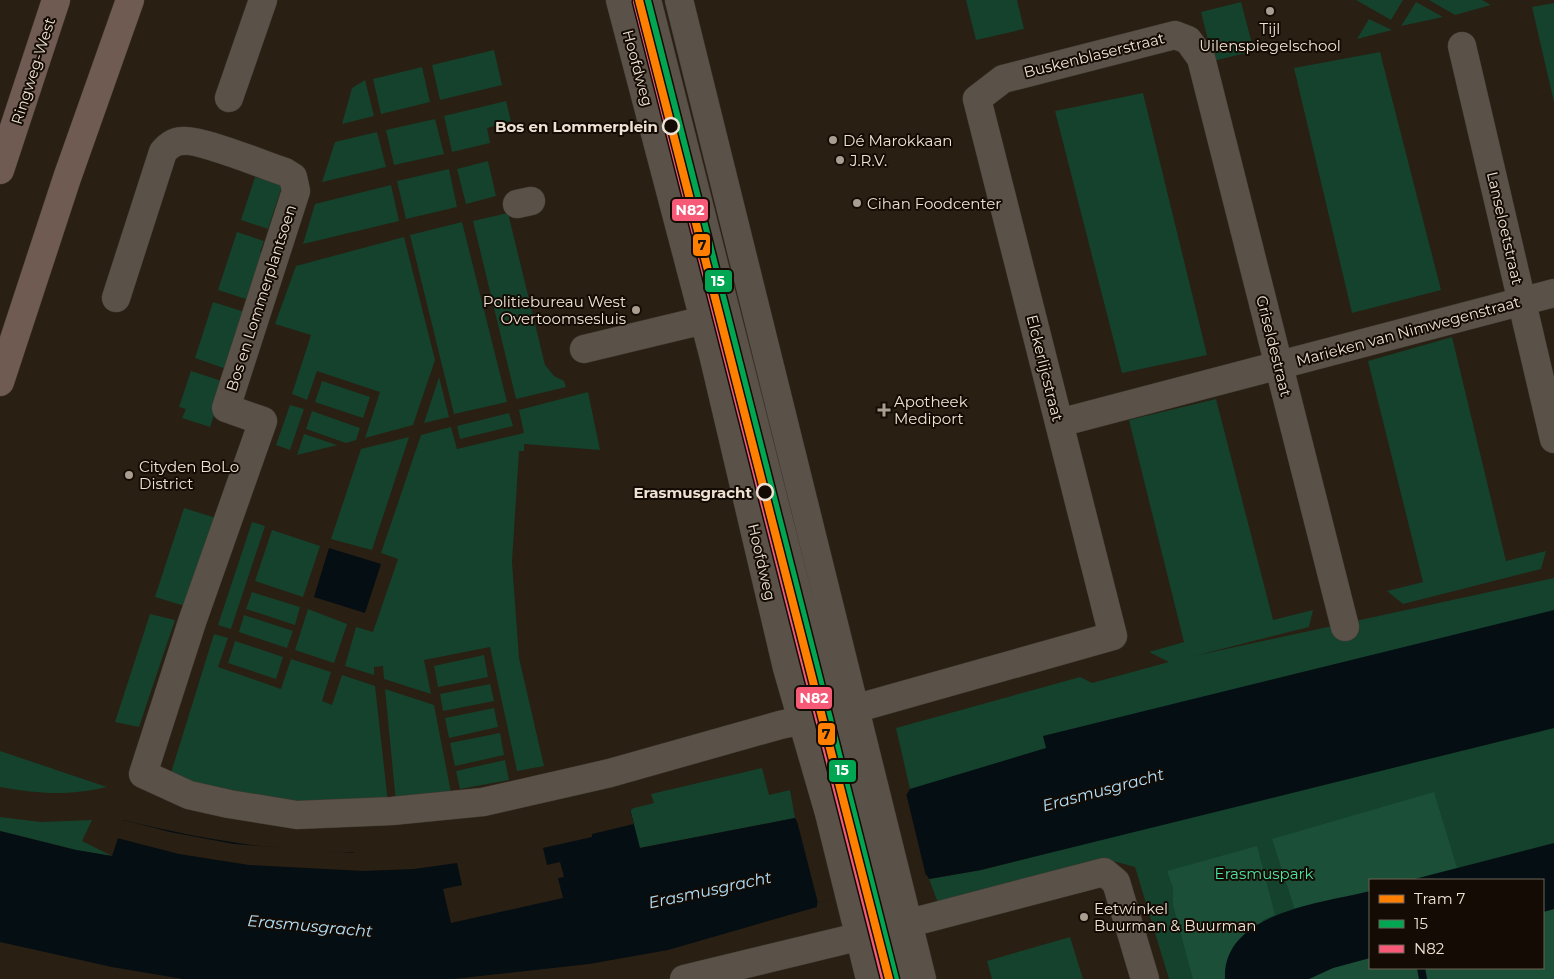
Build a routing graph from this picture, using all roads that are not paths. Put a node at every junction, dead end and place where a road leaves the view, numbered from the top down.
1 (56, 0) edge
2 (130, 0) edge
3 (263, 0) edge
4 (620, 0) edge
5 (647, 0) edge
6 (679, 0) edge
7 (1462, 46) dead end
8 (1203, 65) joint
9 (230, 98) dead end
10 (977, 100) joint
11 (0, 170) edge
12 (1554, 293) edge
13 (116, 298) dead end
14 (1522, 301) junction
15 (755, 308) junction
16 (715, 317) junction
17 (584, 349) dead end
18 (1279, 365) junction
19 (0, 382) edge
20 (1059, 423) junction
21 (1554, 439) edge
22 (1345, 627) dead end
23 (851, 709) junction
24 (802, 720) junction
25 (852, 807) junction
26 (908, 924) junction
27 (870, 933) junction
28 (684, 979) edge
29 (870, 979) edge
30 (895, 979) edge
31 (922, 979) edge
32 (1145, 979) edge

1 - 11 highway, Ringweg-West
2 - 19 highway
3 - 9 street
4 - 16 street, Hoofdweg
5 - 16 street, Hoofdweg
6 - 15 street, Hoofdweg
7 - 14 street, Lanseloetstraat
8 - 10 street, Buskenblaserstraat
8 - 18 street, Griseldestraat
10 - 20 street, Elckerlijcstraat
12 - 14 street, Marieken van Nimwegenstraat
13 - 24 street, Bos en Lommerplantsoen
14 - 18 street, Marieken van Nimwegenstraat
14 - 21 street, Lanseloetstraat
15 - 16 street
15 - 23 street, Hoofdweg
16 - 17 street
16 - 23 street, Hoofdweg
16 - 24 street, Hoofdweg
18 - 20 street, Marieken van Nimwegenstraat
18 - 22 street, Griseldestraat
20 - 23 street, Elckerlijcstraat
23 - 24 street
23 - 25 street, Hoofdweg
24 - 25 street, Hoofdweg
25 - 26 street, Hoofdweg
25 - 27 street, Hoofdweg
25 - 27 street, Hoofdweg
26 - 27 street
26 - 31 street, Hoofdweg
26 - 32 street
27 - 28 street
27 - 29 street, Hoofdweg
27 - 30 street, Hoofdweg

